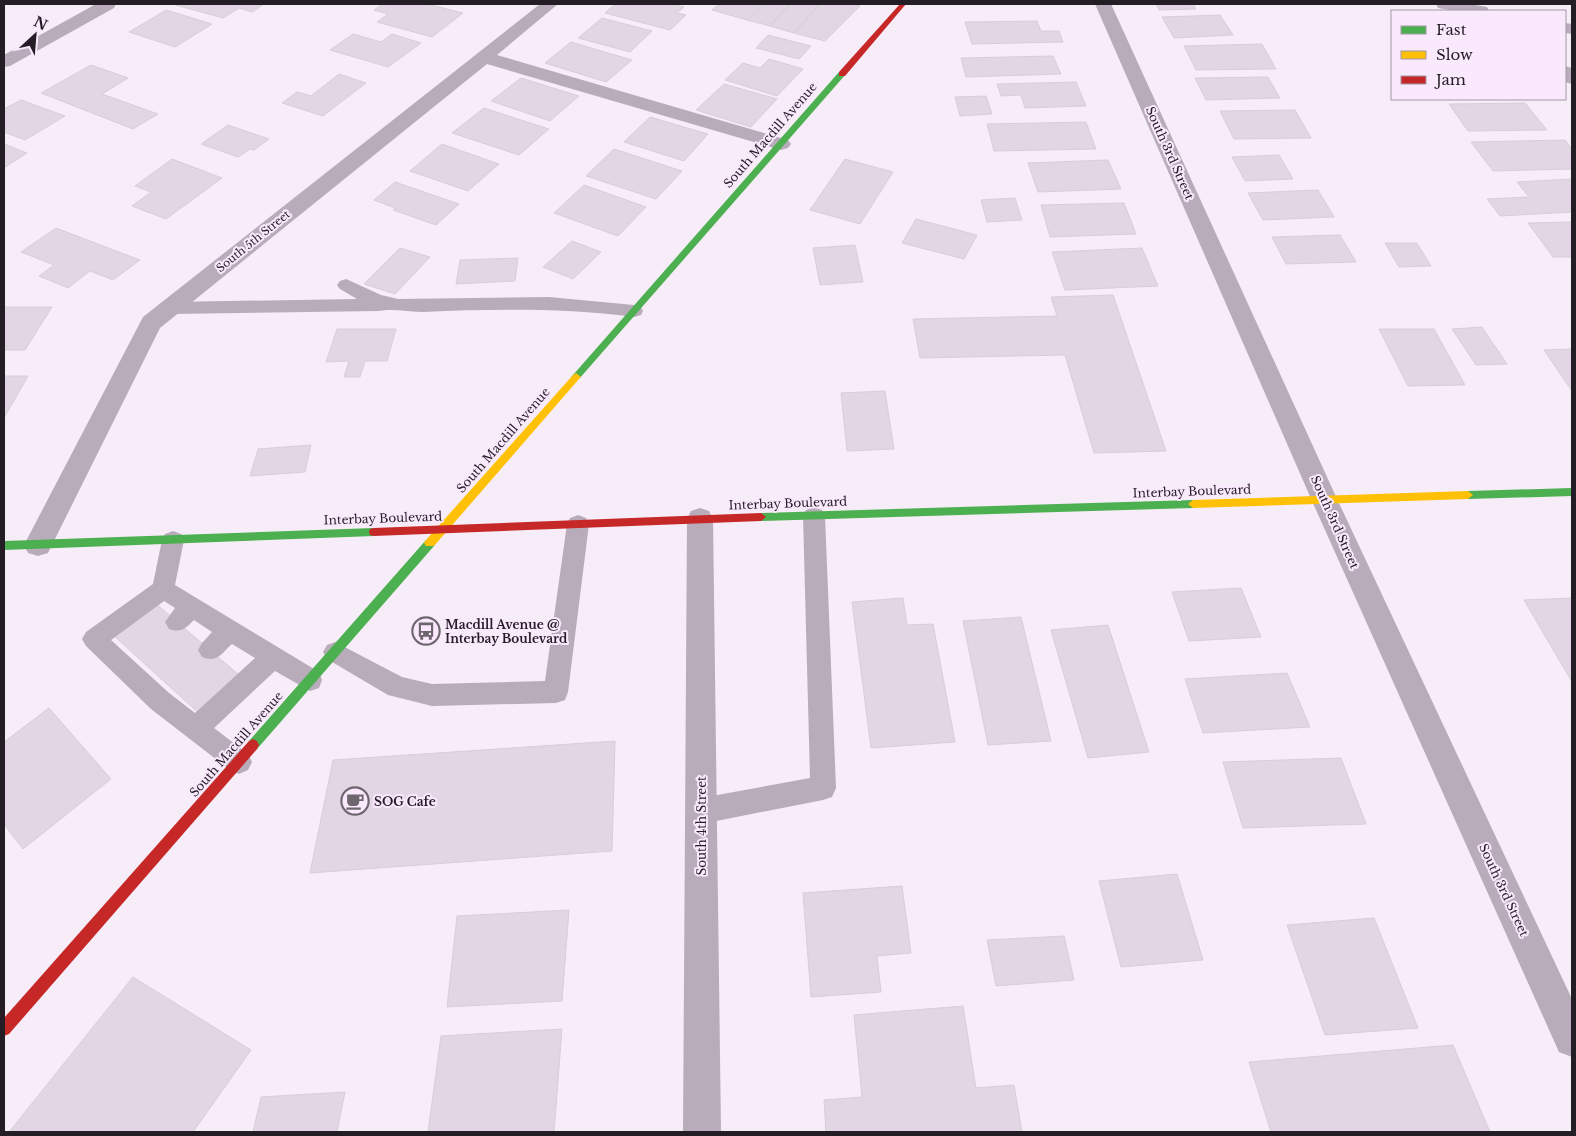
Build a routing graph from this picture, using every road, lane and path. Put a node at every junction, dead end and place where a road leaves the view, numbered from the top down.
1 (108, 4) edge
2 (550, 4) edge
3 (904, 4) edge
4 (1104, 4) edge
5 (1444, 4) edge
6 (1476, 10) edge
7 (483, 57) junction
8 (4, 62) edge
9 (781, 144) junction
10 (346, 285) dead end
11 (390, 305) junction
12 (170, 308) junction
13 (634, 311) junction
14 (1572, 492) edge
15 (1325, 501) junction
16 (814, 516) junction
17 (700, 519) junction
18 (578, 524) junction
19 (442, 530) junction
20 (173, 540) junction
21 (38, 545) junction
22 (4, 546) edge
23 (164, 589) junction
24 (230, 630) junction
25 (210, 650) dead end
26 (335, 652) junction
27 (273, 657) junction
28 (310, 680) junction
29 (195, 729) junction
30 (239, 762) junction
31 (701, 811) junction
32 (4, 1029) edge
33 (1572, 1039) edge
34 (702, 1132) edge

1 - 8 street
2 - 7 street, South 5th Street
3 - 9 street, South Macdill Avenue
4 - 15 street, South 3rd Street
5 - 6 street
7 - 9 street
7 - 12 street, South 5th Street
9 - 13 street, South Macdill Avenue
10 - 11 lane
11 - 12 lane
11 - 13 lane
12 - 21 street, South 5th Street
13 - 19 street, South Macdill Avenue
14 - 15 street, Interbay Boulevard
15 - 16 street, Interbay Boulevard
15 - 33 street, South 3rd Street
16 - 17 street, Interbay Boulevard
16 - 31 lane
17 - 18 street, Interbay Boulevard
17 - 31 street, South 4th Street
18 - 19 street, Interbay Boulevard
18 - 26 lane
19 - 20 street, Interbay Boulevard
19 - 26 street, South Macdill Avenue
20 - 21 street, Interbay Boulevard
20 - 23 lane
21 - 22 street, Interbay Boulevard
23 - 24 lane
23 - 29 lane
24 - 25 lane
24 - 27 lane
26 - 28 street, South Macdill Avenue
27 - 28 lane
27 - 29 lane
28 - 30 street, South Macdill Avenue
29 - 30 lane
30 - 32 street, South Macdill Avenue
31 - 34 street, South 4th Street

